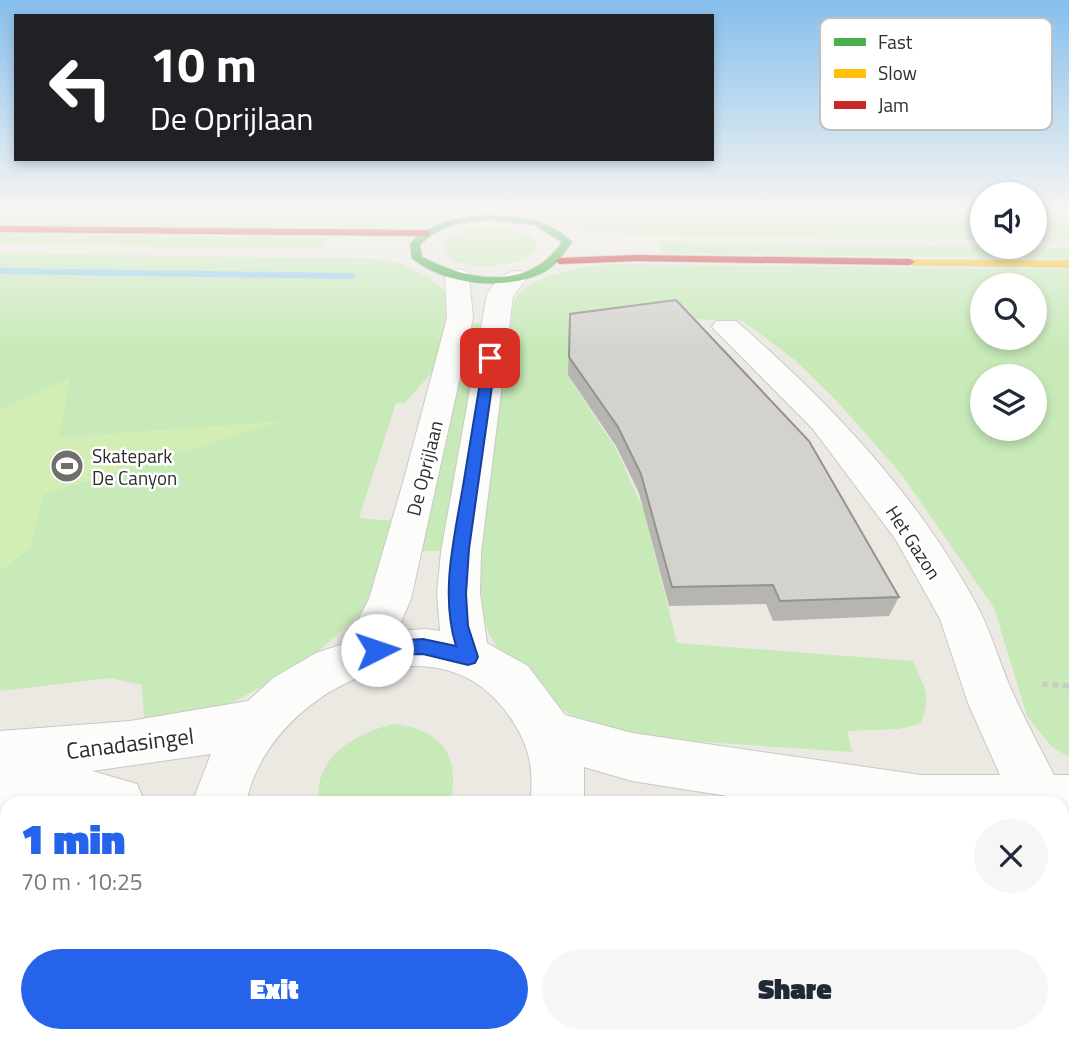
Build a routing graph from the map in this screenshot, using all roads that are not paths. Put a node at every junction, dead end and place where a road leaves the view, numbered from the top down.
1 (411, 255) edge
2 (565, 255) edge
3 (560, 261) junction
4 (1069, 264) edge
5 (457, 276) junction
6 (516, 277) junction
7 (726, 327) dead end
8 (364, 653) junction
9 (468, 657) junction
10 (259, 721) junction
11 (549, 734) junction
12 (0, 755) edge
13 (0, 788) edge
14 (83, 796) edge
15 (222, 796) edge
16 (557, 796) edge
17 (865, 796) edge
18 (1050, 796) edge

1 - 5 main road
2 - 3 main road
3 - 4 main road
3 - 6 main road
5 - 6 main road
5 - 8 street, De Oprijlaan
6 - 9 street
7 - 18 street, Het Gazon
8 - 9 street
8 - 10 street
9 - 11 street
10 - 12 street, Canadasingel
10 - 15 street
11 - 16 street
11 - 17 street
13 - 14 street

